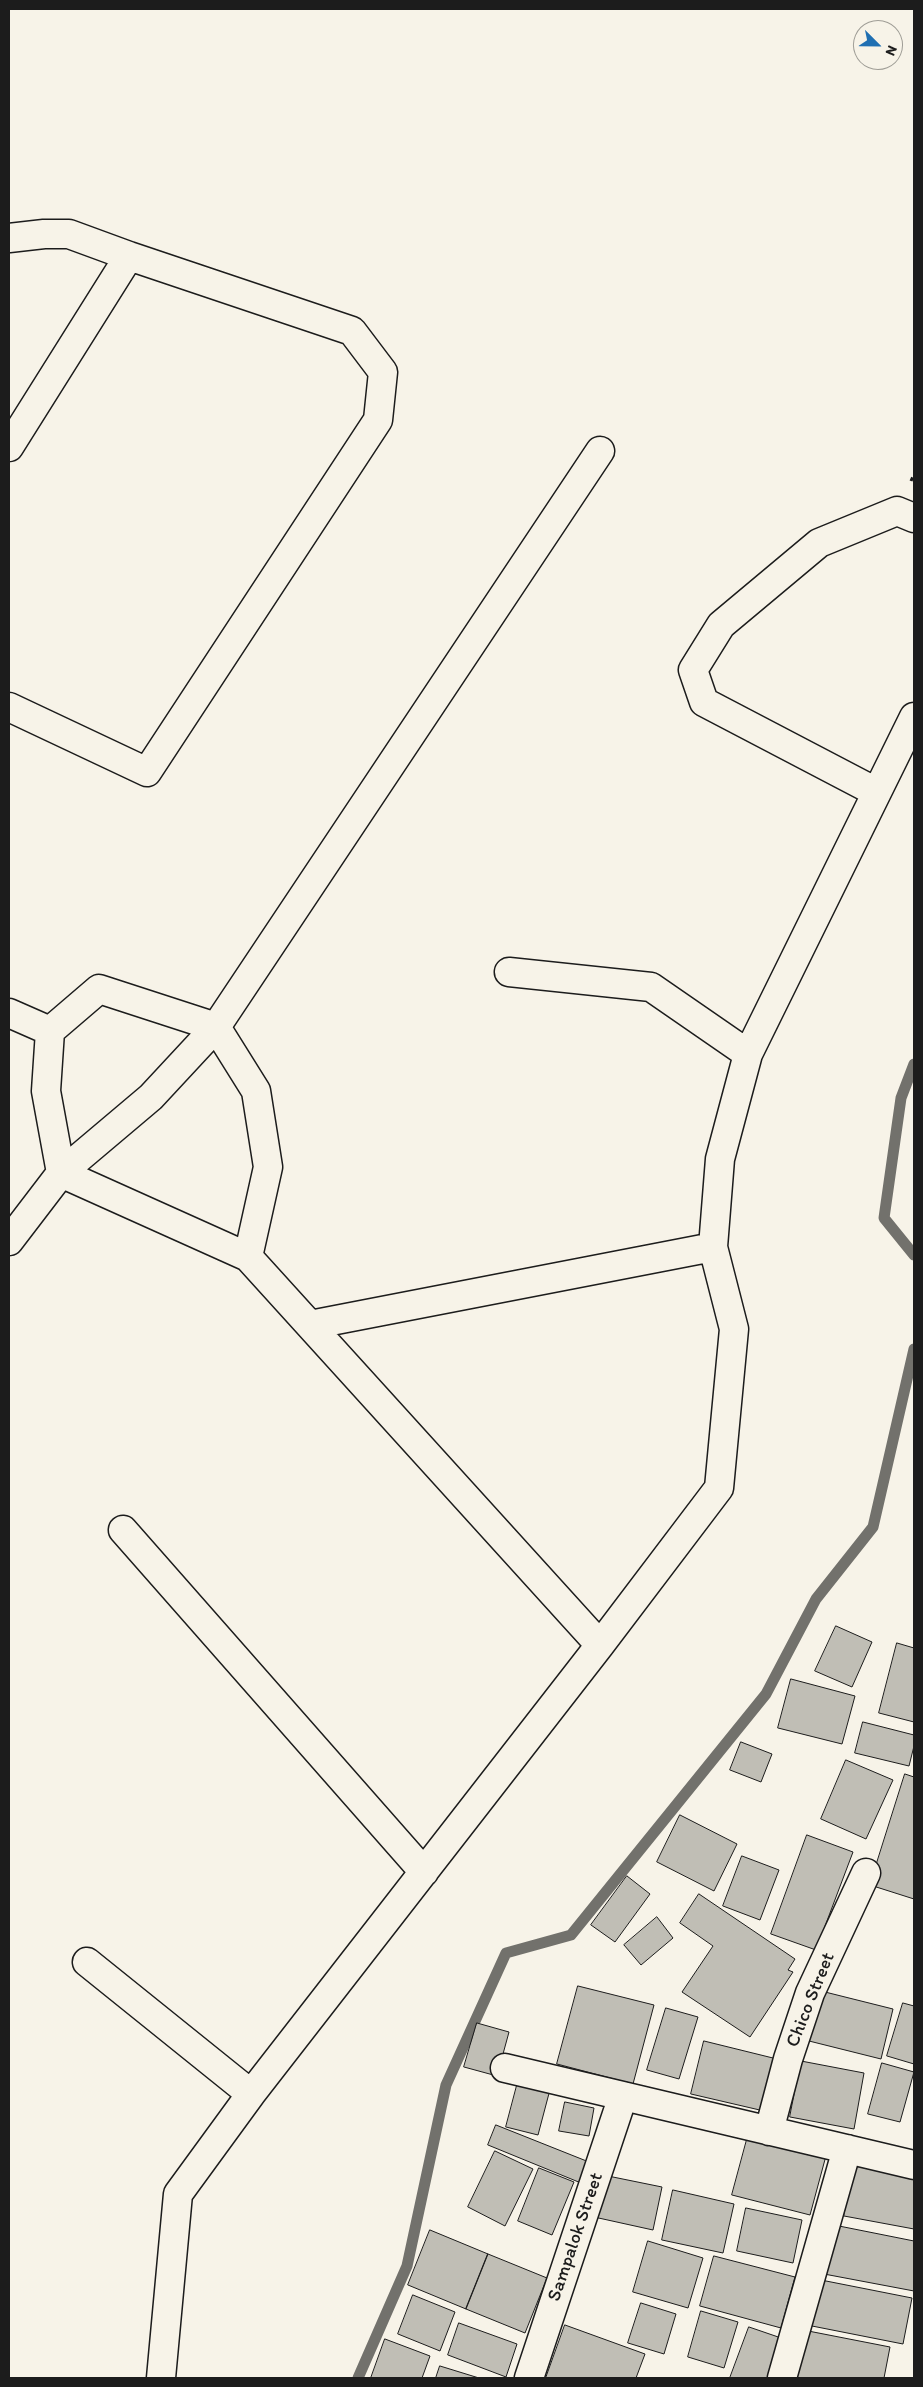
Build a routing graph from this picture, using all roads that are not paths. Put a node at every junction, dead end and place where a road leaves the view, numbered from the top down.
1 (9, 238) edge
2 (129, 256) junction
3 (9, 447) edge
4 (600, 451) dead end
5 (914, 518) edge
6 (9, 707) edge
7 (914, 718) edge
8 (876, 792) junction
9 (509, 972) dead end
10 (9, 1013) edge
11 (216, 1028) junction
12 (50, 1030) junction
13 (748, 1054) junction
14 (61, 1173) junction
15 (9, 1241) edge
16 (713, 1247) junction
17 (248, 1258) junction
18 (310, 1325) junction
19 (123, 1530) dead end
20 (600, 1645) junction
21 (424, 1872) junction
22 (866, 1873) dead end
23 (87, 1962) dead end
24 (505, 2068) dead end
25 (250, 2094) junction
26 (623, 2096) junction
27 (769, 2131) junction
28 (847, 2149) junction
29 (914, 2165) edge
30 (161, 2378) edge
31 (528, 2378) edge
32 (782, 2378) edge

1 - 2 street
2 - 3 street
2 - 6 street
4 - 11 street
5 - 8 street
7 - 8 street
8 - 13 street
9 - 13 street
10 - 12 street
11 - 12 street
11 - 14 street
11 - 17 street
12 - 14 street
13 - 16 street
14 - 15 street
14 - 17 street
16 - 18 street
16 - 20 street
17 - 18 street
18 - 20 street
19 - 21 street
20 - 21 street
21 - 25 street
22 - 27 street, Chico Street
23 - 25 street
24 - 26 street
25 - 30 street
26 - 27 street
26 - 31 street, Sampalok Street
27 - 28 street
28 - 29 street
28 - 32 street

